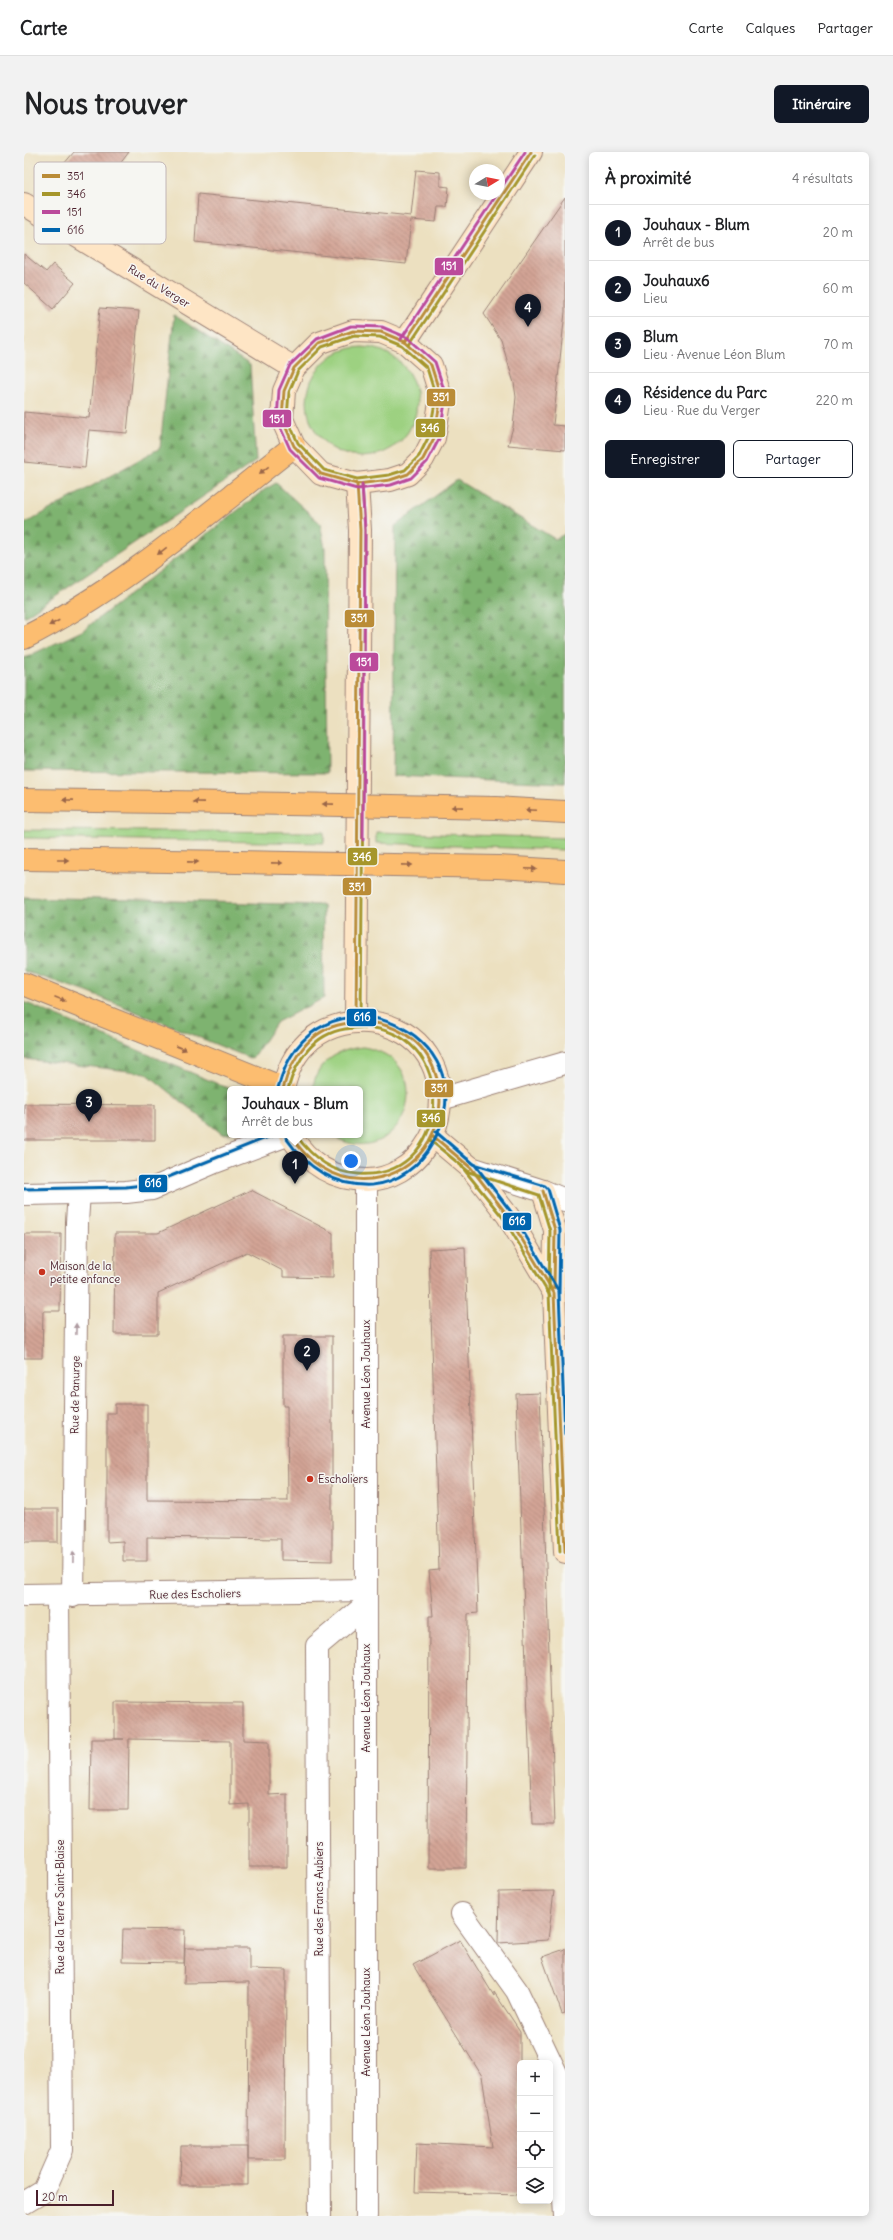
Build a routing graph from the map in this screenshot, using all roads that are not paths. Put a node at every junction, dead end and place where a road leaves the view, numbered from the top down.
1 (531, 152) edge
2 (24, 204) edge
3 (34, 210) edge
4 (90, 244) edge
5 (405, 342) junction
6 (294, 368) junction
7 (294, 446) junction
8 (357, 484) junction
9 (24, 638) edge
10 (24, 800) edge
11 (565, 812) edge
12 (24, 859) edge
13 (565, 871) edge
14 (24, 984) edge
15 (356, 1021) junction
16 (565, 1063) edge
17 (277, 1086) edge
18 (285, 1086) edge
19 (441, 1099) junction
20 (433, 1136) junction
21 (281, 1138) edge
22 (291, 1138) edge
23 (471, 1168) junction
24 (366, 1180) junction
25 (543, 1191) junction
26 (79, 1193) junction
27 (24, 1194) edge
28 (565, 1200) edge
29 (560, 1229) edge
30 (554, 1293) junction
31 (565, 1552) edge
32 (24, 1595) edge
33 (65, 1596) junction
34 (366, 1598) junction
35 (462, 1914) dead end
36 (24, 2203) edge
37 (320, 2216) edge
38 (366, 2216) edge
39 (565, 2216) edge

1 - 5 street
2 - 3 street, Rue du Verger
4 - 6 street, Rue du Verger
5 - 6 street
5 - 8 street
6 - 7 street
7 - 8 street
7 -> 9 highway
8 - 15 street
11 -> 10 highway, bridge
12 -> 13 highway, bridge
14 -> 17 highway
15 - 18 street
15 - 19 street
16 - 19 street
19 - 20 street
20 - 23 street
20 - 24 street
21 - 26 street
22 - 24 street
23 - 25 street
23 - 30 street
24 - 34 street, Avenue Léon Jouhaux
25 - 28 street
25 - 29 street
26 - 27 street
33 -> 26 street, Rue de Panurge
29 - 30 street
30 - 31 street
32 - 33 street, Rue des Escholiers
33 - 34 street, Rue des Escholiers
33 - 36 street, Rue de la Terre Saint-Blaise
34 - 37 street, Rue des Francs Aubiers
34 - 38 street, Avenue Léon Jouhaux
35 - 39 street

